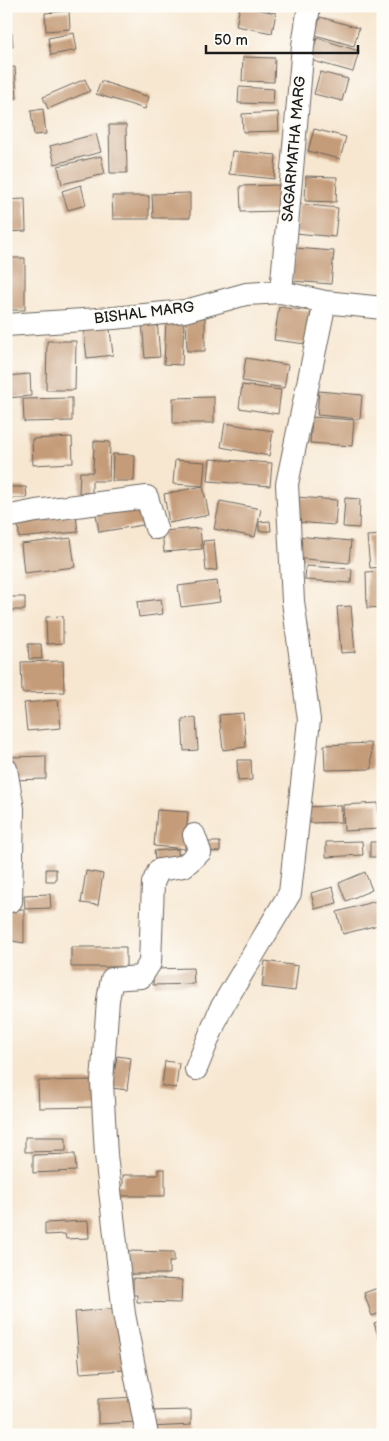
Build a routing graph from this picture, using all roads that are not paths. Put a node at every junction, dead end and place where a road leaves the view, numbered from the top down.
1 (310, 6) edge
2 (281, 292) junction
3 (325, 302) junction
4 (383, 308) edge
5 (6, 325) edge
6 (6, 517) edge
7 (156, 528) dead end
8 (6, 769) edge
9 (194, 835) dead end
10 (11, 901) dead end
11 (196, 1068) dead end
12 (147, 1435) edge

1 - 2 street, SAGARMATHA MARG
2 - 3 street, BISHAL MARG
2 - 5 street, BISHAL MARG
3 - 4 street, BISHAL MARG
3 - 11 street
6 - 7 street
8 - 10 street
9 - 12 street

